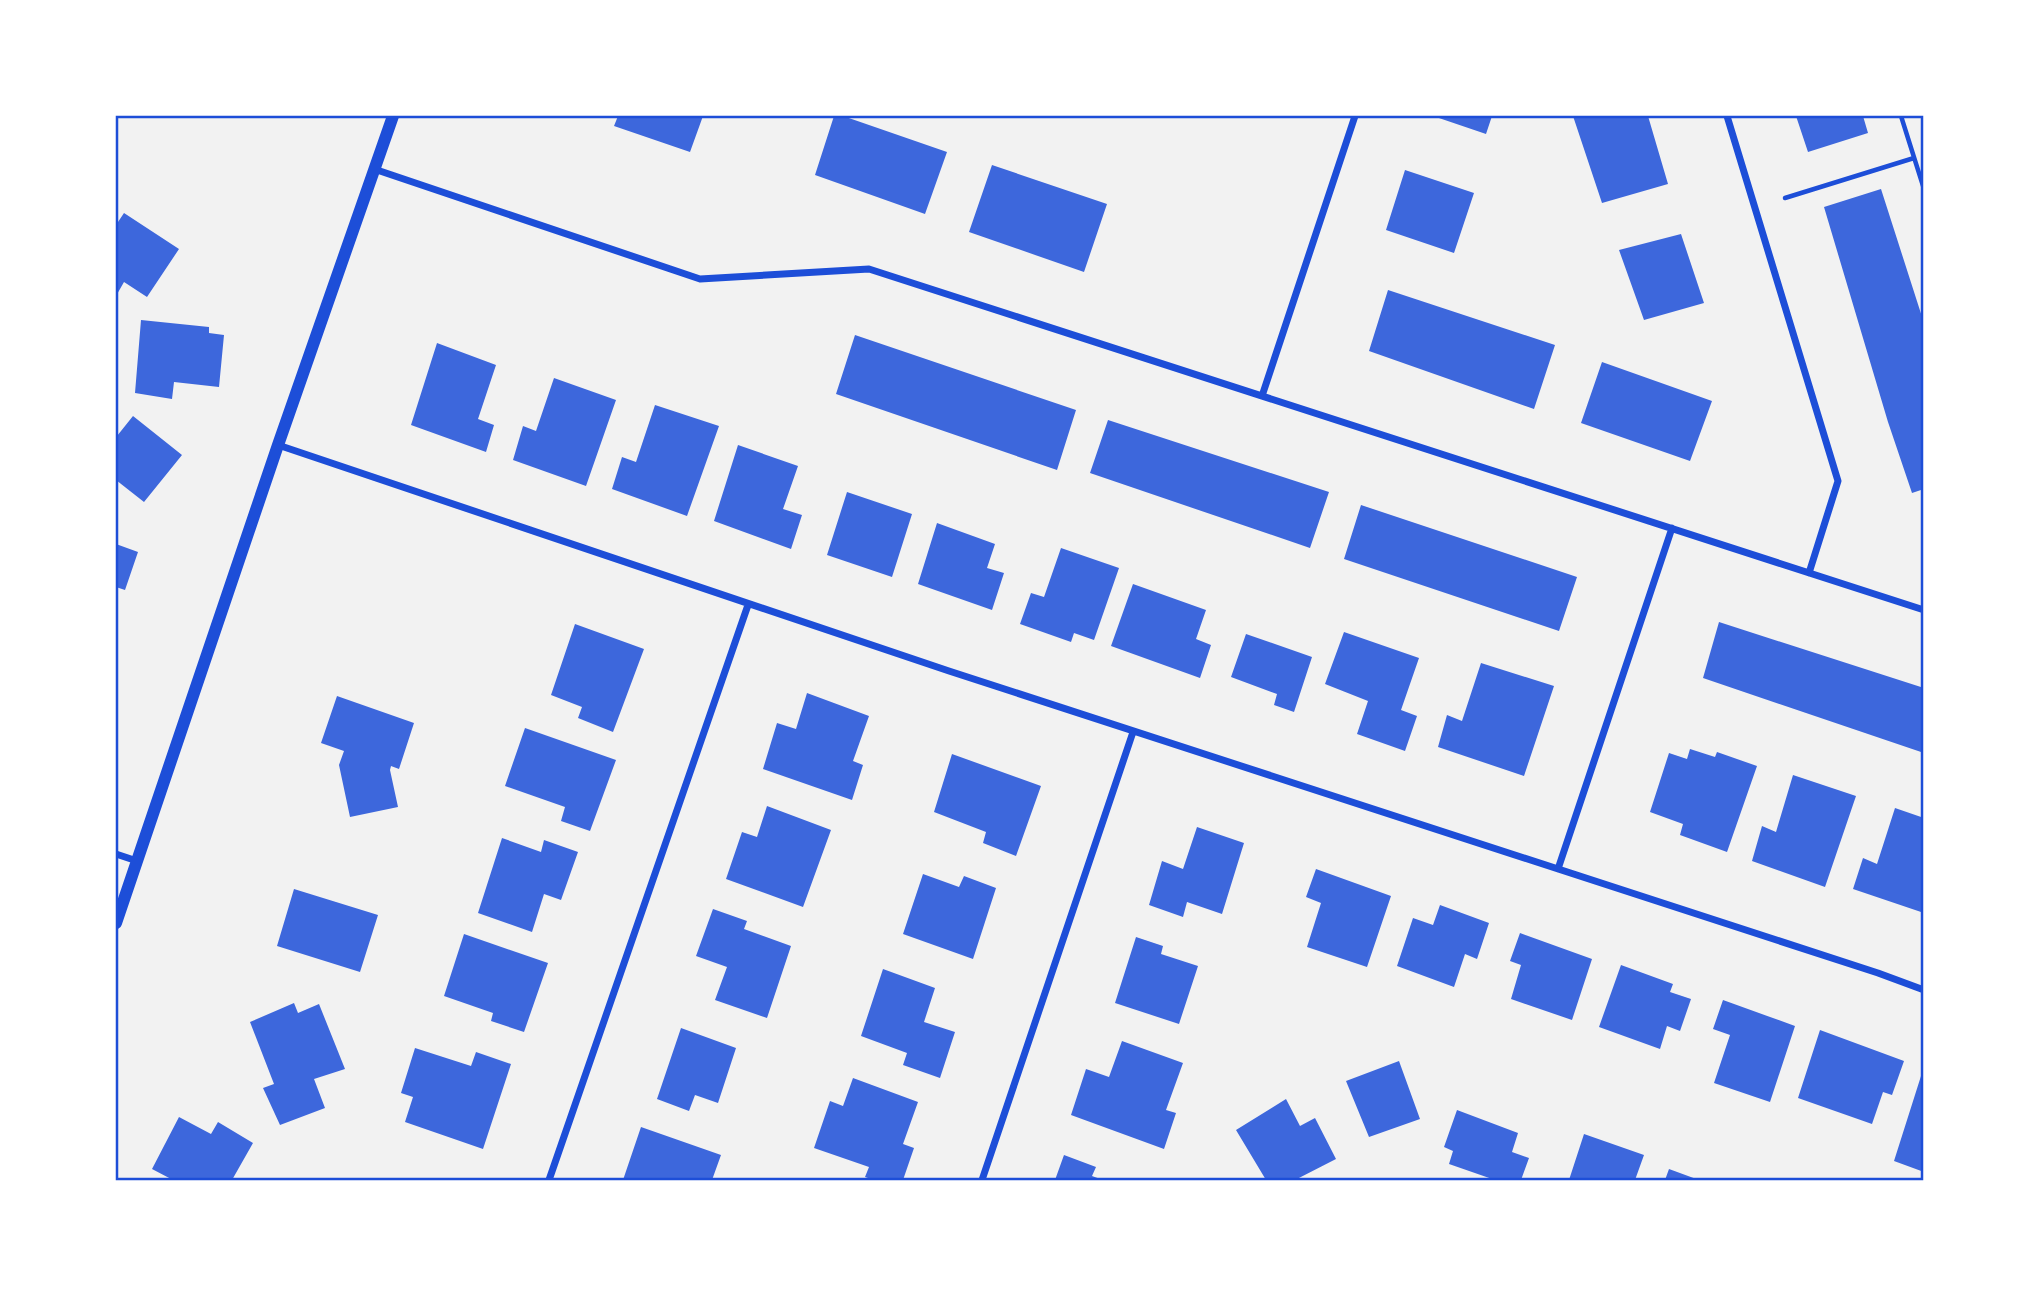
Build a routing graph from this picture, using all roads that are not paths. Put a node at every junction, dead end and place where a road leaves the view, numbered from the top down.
1 (393, 116) edge
2 (1356, 116) edge
3 (1727, 116) edge
4 (374, 169) junction
5 (1262, 396) junction
6 (278, 445) junction
7 (1672, 528) junction
8 (1809, 573) junction
9 (748, 605) junction
10 (1923, 610) edge
11 (1133, 732) junction
12 (116, 854) edge
13 (137, 862) junction
14 (1558, 869) junction
15 (116, 923) edge
16 (1923, 990) edge
17 (549, 1181) edge
18 (982, 1181) edge

1 - 4 street
2 - 5 street
3 - 8 street
4 - 5 street
4 - 6 street
5 - 7 street
6 - 9 street
6 - 13 street
7 - 8 street
7 - 14 street
8 - 10 street
9 - 11 street
9 - 17 street
11 - 14 street
11 - 18 street
12 - 13 street
13 - 15 street
14 - 16 street

